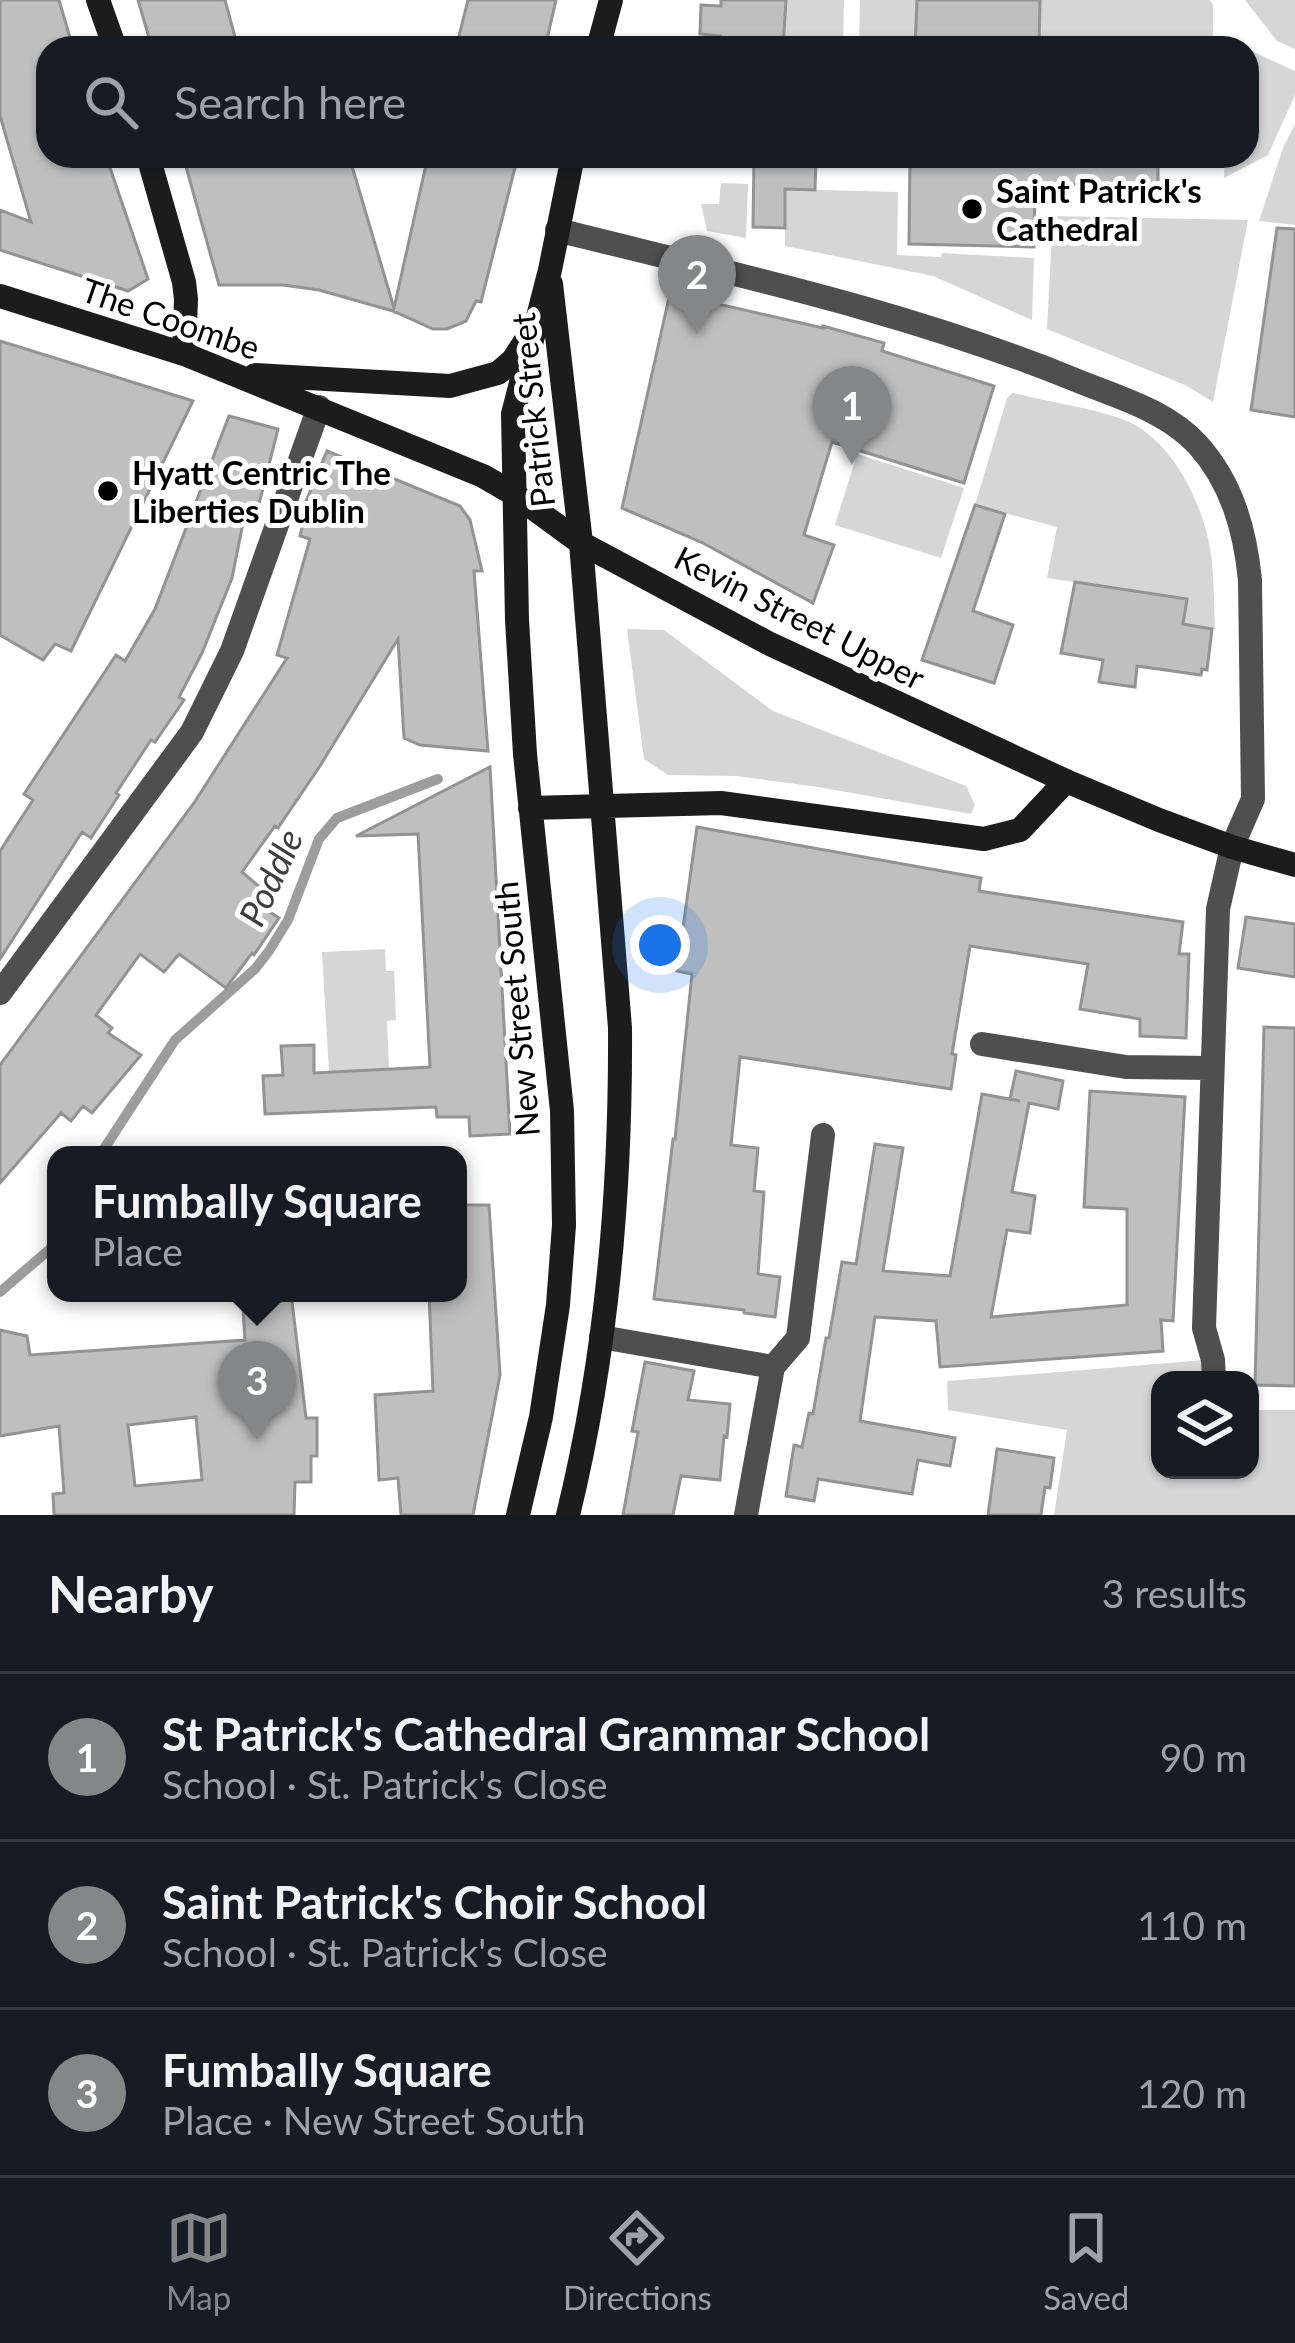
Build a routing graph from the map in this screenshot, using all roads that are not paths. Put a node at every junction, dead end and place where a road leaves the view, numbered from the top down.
1 (98, 0) edge
2 (611, 0) edge
3 (111, 36) edge
4 (601, 36) edge
5 (151, 168) edge
6 (570, 168) edge
7 (557, 230) junction
8 (550, 270) junction
9 (0, 296) edge
10 (184, 354) junction
11 (228, 371) junction
12 (319, 407) junction
13 (514, 494) junction
14 (580, 543) junction
15 (1066, 781) junction
16 (530, 808) junction
17 (602, 808) junction
18 (1232, 847) junction
19 (1295, 865) edge
20 (0, 993) edge
21 (982, 1044) dead end
22 (1212, 1068) junction
23 (824, 1135) dead end
24 (601, 1336) junction
25 (772, 1367) junction
26 (1214, 1371) edge
27 (518, 1515) edge
28 (568, 1515) edge
29 (746, 1515) edge

1 - 3 main road
2 - 4 main road
5 - 10 main road
6 - 7 main road, Patrick Street
7 - 8 main road, Patrick Street
7 - 18 street
8 - 11 main road
8 - 13 main road, Patrick Street
8 - 14 main road, Patrick Street
9 - 10 main road, The Coombe
10 - 11 main road, The Coombe
11 - 12 main road, The Coombe
12 - 13 main road, The Coombe
12 - 20 street
13 - 14 main road, Kevin Street Upper
13 - 16 main road, New Street South
14 - 15 main road, Kevin Street Upper
14 - 17 main road
15 - 17 main road
15 - 18 main road, Kevin Street Upper
16 - 17 main road
16 - 27 main road, New Street South
17 - 24 main road
18 - 19 main road, Kevin Street Upper
18 - 22 street
21 - 22 street
22 - 26 street
23 - 25 street
24 - 25 street
24 - 28 main road
25 - 29 street

